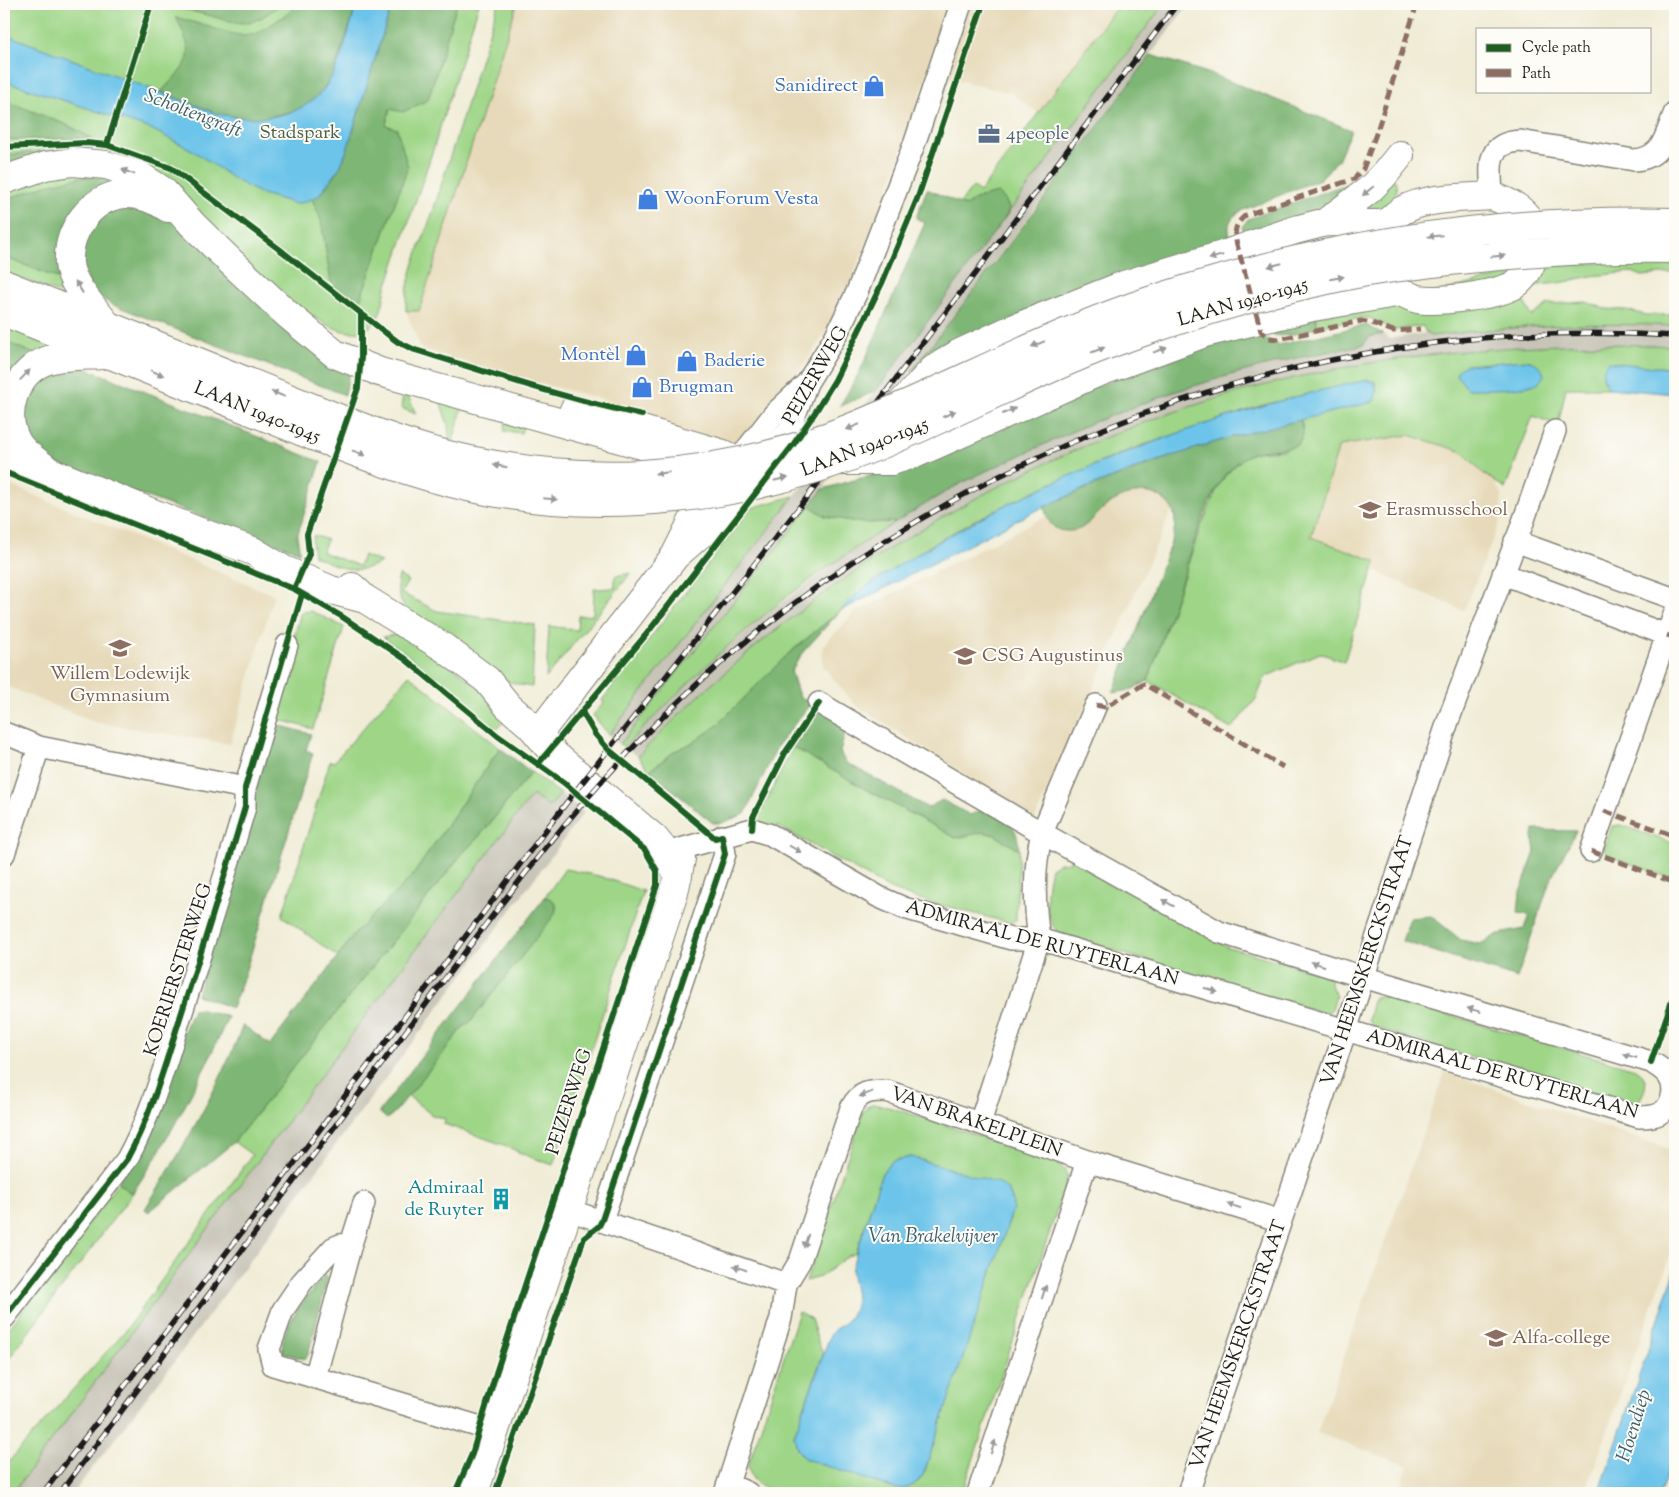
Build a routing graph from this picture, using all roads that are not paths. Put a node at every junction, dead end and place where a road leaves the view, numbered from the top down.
1 (961, 4) edge
2 (1675, 112) edge
3 (1400, 155) dead end
4 (4, 180) edge
5 (1492, 196) junction
6 (1675, 221) edge
7 (1326, 222) junction
8 (1530, 223) junction
9 (192, 224) junction
10 (1387, 224) junction
11 (1675, 249) edge
12 (1675, 253) edge
13 (1533, 258) junction
14 (4, 284) edge
15 (1402, 292) junction
16 (4, 312) edge
17 (108, 326) junction
18 (111, 355) junction
19 (898, 407) junction
20 (318, 424) junction
21 (1554, 431) dead end
22 (4, 456) edge
23 (840, 461) junction
24 (51, 472) junction
25 (736, 474) junction
26 (1515, 541) junction
27 (1503, 574) junction
28 (1675, 599) edge
29 (1675, 612) edge
30 (1667, 635) junction
31 (287, 645) dead end
32 (819, 702) dead end
33 (1096, 706) dead end
34 (543, 727) junction
35 (4, 733) edge
36 (39, 747) junction
37 (245, 788) junction
38 (1042, 832) junction
39 (722, 836) junction
40 (673, 851) junction
41 (1591, 851) dead end
42 (4, 854) edge
43 (1039, 939) junction
44 (1363, 978) junction
45 (1346, 1030) junction
46 (980, 1123) junction
47 (1087, 1161) junction
48 (364, 1203) dead end
49 (569, 1210) junction
50 (602, 1220) junction
51 (1281, 1221) junction
52 (351, 1244) junction
53 (786, 1284) junction
54 (4, 1318) edge
55 (315, 1378) junction
56 (494, 1432) junction
57 (726, 1489) edge
58 (474, 1493) edge
59 (748, 1493) edge
60 (978, 1493) edge
61 (1188, 1493) edge

1 - 25 street, PEIZERWEG
2 - 5 street
3 -> 7 main road
9 -> 4 main road
5 - 8 main road
5 - 10 main road
6 - 8 main road, LAAN 1940-1945
6 -> 19 main road, LAAN 1940-1945, bridge
7 - 10 main road
7 -> 19 main road
8 - 13 main road
17 -> 9 main road
9 - 25 main road
10 - 15 main road
23 -> 11 main road, LAAN 1940-1945, bridge
12 - 13 main road
13 - 15 main road
14 - 17 main road, LAAN 1940-1945
23 -> 15 main road
16 - 18 main road, LAAN 1940-1945
20 -> 17 main road, LAAN 1940-1945
18 -> 20 main road, LAAN 1940-1945
24 -> 18 main road
19 -> 20 main road, LAAN 1940-1945, bridge
20 -> 23 main road, LAAN 1940-1945, bridge
21 - 26 street, VAN HEEMSKERCKSTRAAT
22 - 24 main road
24 - 34 main road
25 - 34 main road, PEIZERWEG
26 - 27 street, VAN HEEMSKERCKSTRAAT
26 - 28 street
27 - 30 street
27 - 44 street, VAN HEEMSKERCKSTRAAT
29 - 30 street
30 - 41 street
31 - 37 street, KOERIERSTERWEG
32 - 38 street, ADMIRAAL DE RUYTERLAAN
33 - 38 street
34 - 40 main road, PEIZERWEG
35 - 36 street
36 - 37 street
36 - 42 street
37 - 54 street, KOERIERSTERWEG
38 - 43 street
44 -> 38 street, ADMIRAAL DE RUYTERLAAN
39 - 40 street, ADMIRAAL DE RUYTERLAAN
39 -> 43 street, ADMIRAAL DE RUYTERLAAN
39 - 50 street
40 - 49 main road, PEIZERWEG
43 -> 45 street, ADMIRAAL DE RUYTERLAAN
43 - 46 street
44 - 45 street, VAN HEEMSKERCKSTRAAT
45 -> 44 street, ADMIRAAL DE RUYTERLAAN
45 - 51 street, VAN HEEMSKERCKSTRAAT
46 - 47 street, VAN BRAKELPLEIN
46 -> 53 street, VAN BRAKELPLEIN
51 -> 47 street
60 -> 47 street, VAN BRAKELPLEIN
48 - 52 street
49 - 50 street
49 - 56 main road, PEIZERWEG
53 -> 50 street
51 - 61 street, VAN HEEMSKERCKSTRAAT
52 - 55 street
52 - 55 street
53 - 57 street, VAN BRAKELPLEIN
55 - 56 street
56 - 58 main road, PEIZERWEG
57 - 59 street, VAN BRAKELPLEIN

